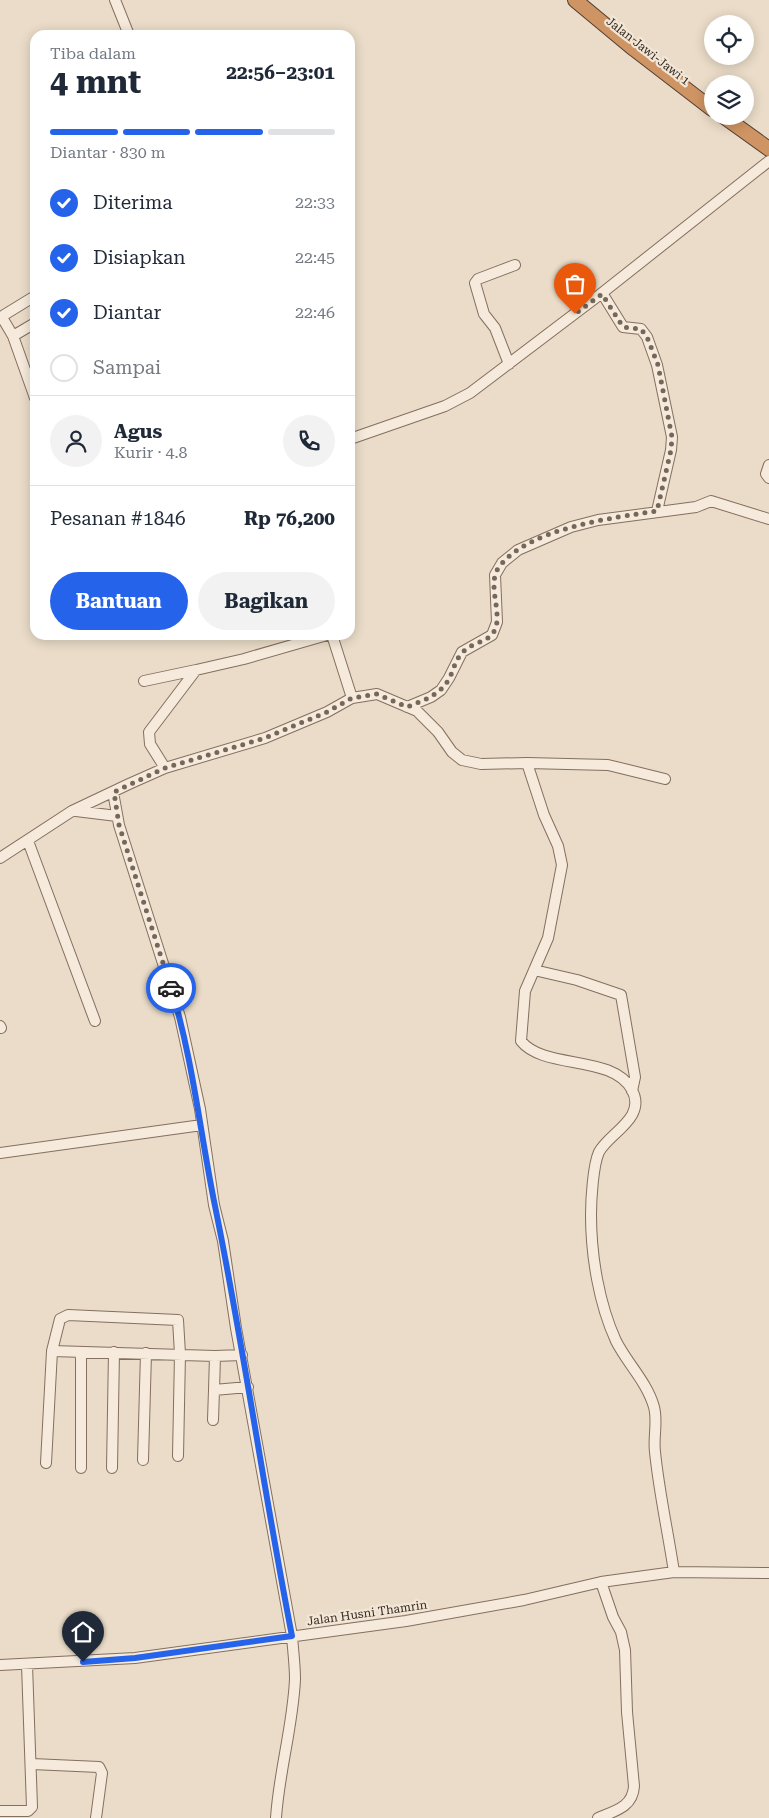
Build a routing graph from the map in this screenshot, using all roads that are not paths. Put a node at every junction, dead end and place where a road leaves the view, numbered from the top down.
1 (115, 0) edge
2 (575, 0) edge
3 (585, 0) edge
4 (127, 30) edge
5 (704, 94) edge
6 (704, 102) edge
7 (736, 125) edge
8 (747, 125) edge
9 (769, 141) edge
10 (769, 149) edge
11 (769, 161) edge
12 (515, 264) dead end
13 (602, 294) junction
14 (30, 299) edge
15 (30, 326) edge
16 (13, 336) junction
17 (509, 364) junction
18 (30, 367) edge
19 (25, 370) junction
20 (30, 384) edge
21 (355, 437) edge
22 (769, 465) edge
23 (769, 478) edge
24 (658, 505) junction
25 (768, 518) edge
26 (310, 640) edge
27 (334, 640) edge
28 (196, 670) junction
29 (144, 682) dead end
30 (352, 698) junction
31 (407, 707) junction
32 (527, 763) junction
33 (165, 768) junction
34 (665, 779) dead end
35 (114, 792) junction
36 (72, 810) junction
37 (117, 816) junction
38 (28, 841) junction
39 (0, 858) edge
40 (534, 970) junction
41 (95, 1021) dead end
42 (632, 1091) junction
43 (202, 1125) junction
44 (0, 1153) edge
45 (52, 1351) junction
46 (81, 1352) junction
47 (114, 1352) junction
48 (146, 1353) junction
49 (180, 1354) junction
50 (242, 1355) junction
51 (214, 1356) junction
52 (248, 1387) junction
53 (214, 1390) junction
54 (213, 1420) dead end
55 (178, 1456) dead end
56 (143, 1460) dead end
57 (46, 1463) dead end
58 (81, 1468) dead end
59 (112, 1468) dead end
60 (674, 1572) junction
61 (769, 1573) edge
62 (601, 1582) junction
63 (292, 1636) junction
64 (0, 1665) edge
65 (27, 1665) junction
66 (32, 1764) junction
67 (0, 1811) edge
68 (96, 1818) edge
69 (276, 1818) edge
70 (598, 1818) edge

1 - 4 street
2 - 6 highway
3 - 5 highway, Jalan Jawi-Jawi 1
7 - 10 highway
8 - 9 highway
11 - 13 street
12 - 17 street
13 - 17 street
13 - 24 street
14 - 16 street
15 - 16 street
16 - 19 street
17 - 21 street
18 - 19 street
19 - 20 street
22 - 23 street
24 - 25 street
24 - 31 street
26 - 28 street
27 - 30 street
28 - 29 street
28 - 33 street
30 - 31 street
30 - 33 street
31 - 32 street
32 - 34 street
32 - 40 street
33 - 35 street
35 - 36 street
35 - 37 street
36 - 37 street
36 - 38 street
37 - 43 street
38 - 39 street
38 - 41 street
40 - 42 street
40 - 42 street
42 - 60 street
43 - 44 street
43 - 50 street
45 - 46 street
45 - 49 street
45 - 57 street
46 - 47 street
46 - 58 street
47 - 48 street
47 - 59 street
48 - 49 street
48 - 56 street
49 - 51 street
49 - 55 street
50 - 51 street
50 - 52 street
51 - 53 street
52 - 53 street
52 - 63 street
53 - 54 street
60 - 61 street, Jalan Husni Thamrin
60 - 62 street, Jalan Husni Thamrin
62 - 63 street, Jalan Husni Thamrin
62 - 70 street
63 - 65 street, Jalan Husni Thamrin
63 - 69 street
64 - 65 street, Jalan Husni Thamrin
65 - 66 street
66 - 67 street
66 - 68 street

